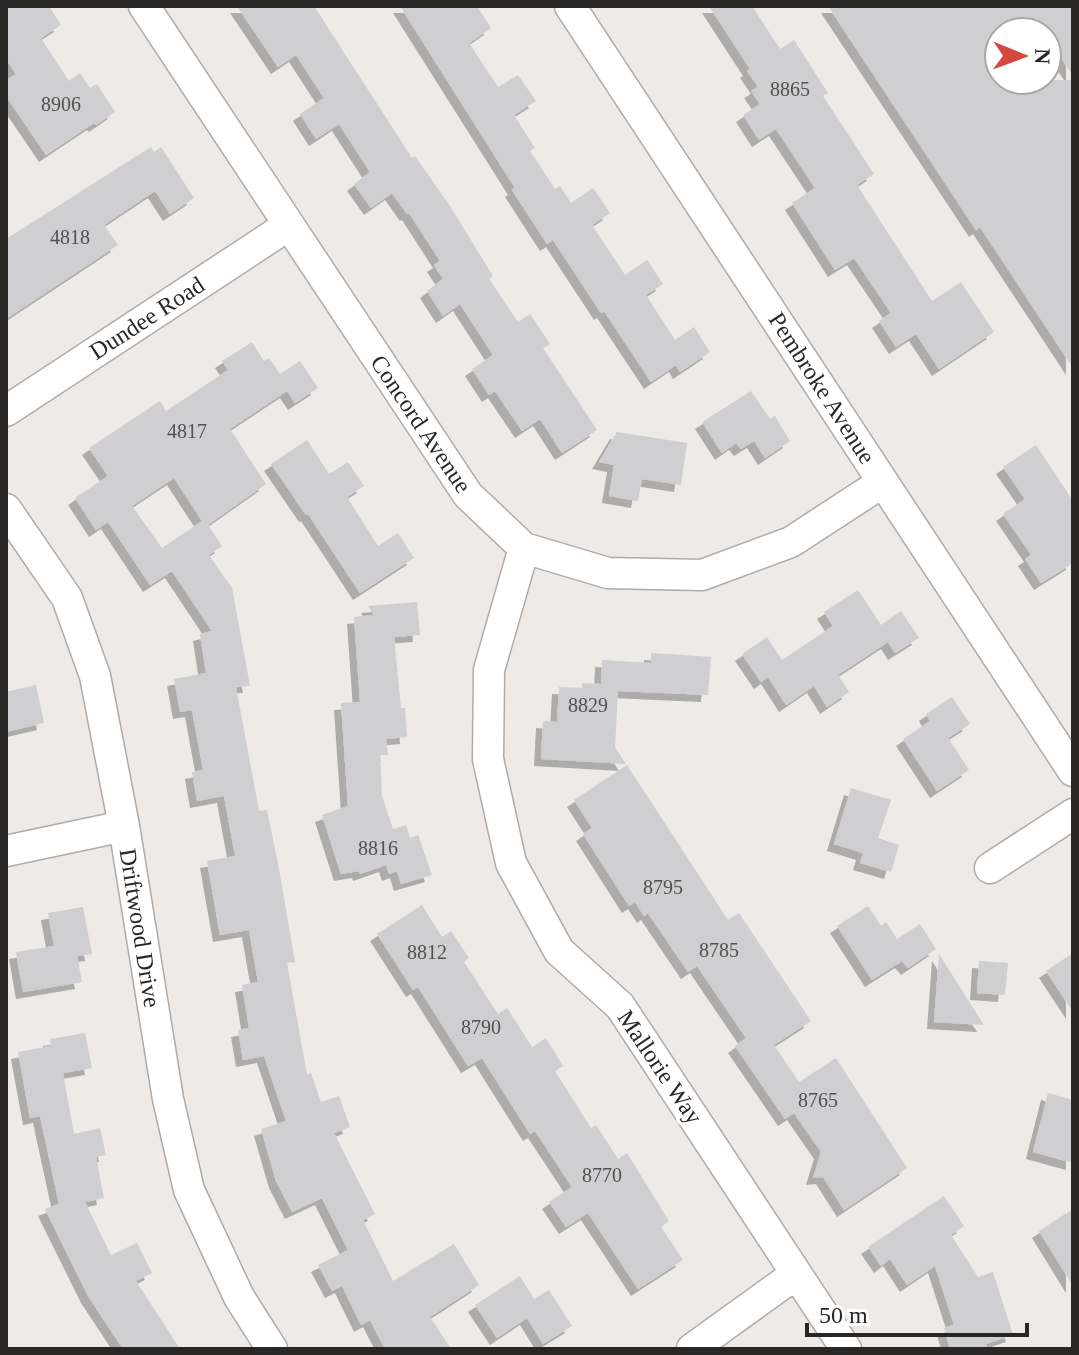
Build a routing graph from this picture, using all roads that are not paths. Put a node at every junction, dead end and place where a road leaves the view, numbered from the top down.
1 (144, 6) edge
2 (570, 6) edge
3 (289, 225) junction
4 (6, 411) edge
5 (883, 482) junction
6 (6, 509) edge
7 (524, 548) junction
8 (1073, 771) edge
9 (1073, 814) edge
10 (124, 826) junction
11 (6, 851) edge
12 (990, 868) dead end
13 (796, 1274) junction
14 (272, 1349) edge
15 (692, 1349) edge
16 (846, 1349) edge

1 - 3 street, Concord Avenue
2 - 5 street, Pembroke Avenue
3 - 4 street, Dundee Road
3 - 7 street, Concord Avenue
5 - 7 street, Concord Avenue
5 - 8 street, Pembroke Avenue
6 - 10 street, Driftwood Drive
7 - 13 street, Mallorie Way
9 - 12 street
10 - 11 street
10 - 14 street, Driftwood Drive
13 - 15 street
13 - 16 street, Mallorie Way

